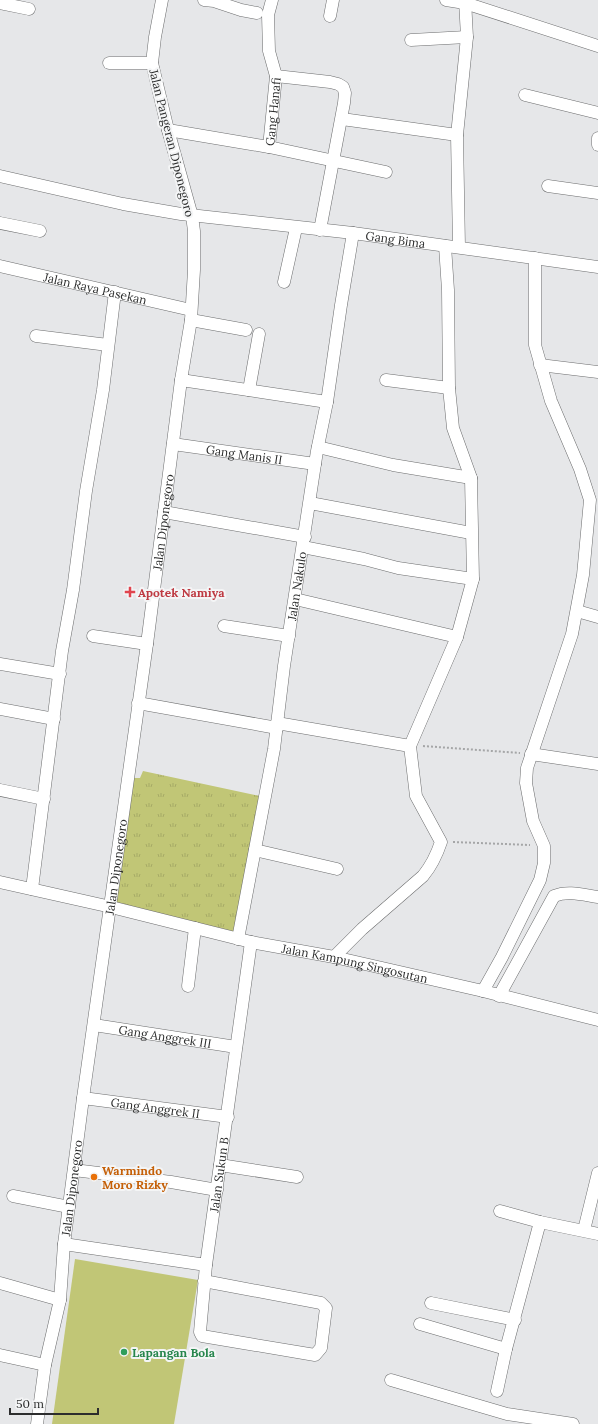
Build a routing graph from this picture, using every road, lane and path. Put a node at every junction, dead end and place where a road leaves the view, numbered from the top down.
1 (162, 0) edge
2 (204, 0) edge
3 (272, 0) edge
4 (333, 0) edge
5 (446, 0) edge
6 (465, 2) edge
7 (0, 3) edge
8 (29, 9) dead end
9 (257, 13) dead end
10 (330, 16) dead end
11 (467, 37) junction
12 (411, 40) dead end
13 (598, 46) edge
14 (109, 63) dead end
15 (152, 63) junction
16 (276, 76) junction
17 (524, 94) dead end
18 (598, 113) edge
19 (342, 119) junction
20 (168, 130) junction
21 (456, 135) junction
22 (598, 138) edge
23 (598, 145) edge
24 (270, 146) junction
25 (334, 161) junction
26 (386, 172) dead end
27 (0, 176) edge
28 (548, 186) dead end
29 (598, 193) edge
30 (192, 216) junction
31 (0, 223) edge
32 (296, 228) junction
33 (320, 230) junction
34 (40, 231) dead end
35 (353, 233) junction
36 (445, 246) junction
37 (459, 247) junction
38 (535, 258) junction
39 (0, 266) edge
40 (598, 267) edge
41 (284, 282) dead end
42 (115, 292) junction
43 (191, 315) junction
44 (246, 330) dead end
45 (259, 334) dead end
46 (36, 336) dead end
47 (108, 345) junction
48 (540, 365) junction
49 (598, 372) edge
50 (181, 380) junction
51 (386, 380) dead end
52 (449, 388) junction
53 (249, 390) junction
54 (327, 402) junction
55 (173, 444) junction
56 (318, 447) junction
57 (315, 464) junction
58 (470, 478) junction
59 (310, 502) junction
60 (164, 512) junction
61 (471, 533) junction
62 (304, 542) junction
63 (473, 579) junction
64 (295, 599) junction
65 (577, 611) junction
66 (598, 617) edge
67 (224, 626) dead end
68 (93, 636) dead end
69 (289, 636) junction
70 (457, 637) junction
71 (147, 644) junction
72 (0, 664) edge
73 (60, 674) junction
74 (138, 703) junction
75 (0, 709) edge
76 (54, 720) junction
77 (277, 726) junction
78 (410, 746) junction
79 (531, 754) junction
80 (598, 764) edge
81 (0, 790) edge
82 (44, 798) junction
83 (441, 842) junction
84 (544, 846) junction
85 (255, 850) junction
86 (337, 869) dead end
87 (0, 882) edge
88 (32, 889) junction
89 (598, 897) edge
90 (111, 907) junction
91 (194, 928) junction
92 (238, 939) junction
93 (251, 942) junction
94 (334, 957) junction
95 (188, 986) dead end
96 (483, 991) junction
97 (499, 996) junction
98 (598, 1020) edge
99 (94, 1025) junction
100 (236, 1047) junction
101 (83, 1098) junction
102 (228, 1117) junction
103 (220, 1165) junction
104 (74, 1170) junction
105 (598, 1172) edge
106 (297, 1177) dead end
107 (217, 1190) junction
108 (13, 1196) dead end
109 (69, 1208) junction
110 (500, 1211) dead end
111 (540, 1222) junction
112 (584, 1230) junction
113 (598, 1234) edge
114 (64, 1244) junction
115 (206, 1265) junction
116 (204, 1281) junction
117 (0, 1283) edge
118 (60, 1300) junction
119 (430, 1303) dead end
120 (515, 1320) junction
121 (420, 1324) dead end
122 (506, 1349) junction
123 (0, 1355) edge
124 (45, 1365) junction
125 (391, 1380) dead end
126 (497, 1391) dead end
127 (506, 1419) edge
128 (37, 1424) edge
129 (573, 1424) edge

1 - 15 street, Jalan Pangeran Diponegoro
2 - 9 street
3 - 16 street, Gang Hanafi
4 - 10 street
5 - 6 street
6 - 11 street
6 - 13 street
7 - 8 street
11 - 12 street
11 - 21 street
14 - 15 street
15 - 20 street, Jalan Pangeran Diponegoro
16 - 19 street
16 - 24 street, Gang Hanafi
17 - 18 street
19 - 21 street
19 - 25 street
20 - 24 street, Gang Hanafi
20 - 30 street, Jalan Pangeran Diponegoro
21 - 37 street
22 - 23 street
24 - 25 street
25 - 26 street
25 - 33 street
27 - 30 street, Gang Bima
28 - 29 street
30 - 32 street, Gang Bima
30 - 43 street, Jalan Pangeran Diponegoro
31 - 34 street
32 - 33 street, Gang Bima
32 - 41 street
33 - 35 street, Gang Bima
35 - 36 street, Gang Bima
35 - 54 street, Jalan Nakulo
36 - 37 street, Gang Bima
36 - 52 street
37 - 38 street, Gang Bima
38 - 40 street, Gang Bima
38 - 48 street
39 - 42 street, Jalan Raya Pasekan
42 - 43 street, Jalan Raya Pasekan
42 - 47 street
43 - 44 street, Jalan Raya Pasekan
43 - 50 street, Jalan Diponegoro
45 - 53 street
46 - 47 street
47 - 73 street
48 - 49 street
48 - 65 street
50 - 53 street
50 - 55 street, Jalan Diponegoro
51 - 52 street
52 - 58 street
53 - 54 street
54 - 56 street, Jalan Nakulo
55 - 57 street, Gang Manis II
55 - 60 street, Jalan Diponegoro
56 - 57 street, Jalan Nakulo
56 - 58 street
57 - 59 street, Jalan Nakulo
58 - 61 street
59 - 61 street
59 - 62 street, Jalan Nakulo
60 - 62 street
60 - 71 street, Jalan Diponegoro
61 - 63 street
62 - 63 street
62 - 64 street, Jalan Nakulo
63 - 70 street
64 - 69 street, Jalan Nakulo
64 - 70 street
65 - 66 street
65 - 79 street
67 - 69 street
68 - 71 street
69 - 77 street, Jalan Nakulo
70 - 78 street
71 - 74 street, Jalan Diponegoro
72 - 73 street
73 - 76 street
74 - 77 street
74 - 90 street, Jalan Diponegoro
75 - 76 street
76 - 82 street
77 - 78 street
77 - 85 street, Jalan Nakulo
78 - 79 path
78 - 83 street
79 - 80 street
79 - 84 street
81 - 82 street
82 - 88 street
83 - 84 path
83 - 94 street
84 - 96 street
85 - 86 street
85 - 92 street, Jalan Nakulo
87 - 88 street, Jalan Kampung Singosutan
88 - 90 street, Jalan Kampung Singosutan
89 - 97 street
90 - 91 street, Jalan Kampung Singosutan
90 - 99 street, Jalan Diponegoro
91 - 92 street, Jalan Kampung Singosutan
91 - 95 street
92 - 93 street, Jalan Kampung Singosutan
93 - 94 street, Jalan Kampung Singosutan
93 - 100 street, Jalan Sukun B
94 - 96 street, Jalan Kampung Singosutan
96 - 97 street, Jalan Kampung Singosutan
97 - 98 street, Jalan Kampung Singosutan
99 - 100 street, Gang Anggrek III
99 - 101 street, Jalan Diponegoro
100 - 102 street, Jalan Sukun B
101 - 102 street, Gang Anggrek II
101 - 104 street, Jalan Diponegoro
102 - 103 street, Jalan Sukun B
103 - 106 street
103 - 107 street, Jalan Sukun B
104 - 107 street
104 - 109 street, Jalan Diponegoro
105 - 112 street
107 - 115 street, Jalan Sukun B
108 - 109 street
109 - 114 street, Jalan Diponegoro
110 - 111 street
111 - 112 street
111 - 120 street
112 - 113 street
114 - 115 street
114 - 118 street, Jalan Diponegoro
115 - 116 street, Jalan Sukun B
116 - 116 street, Jalan Sukun B
117 - 118 street
118 - 124 street, Jalan Diponegoro
119 - 120 street
120 - 122 street
121 - 122 street
122 - 126 street
123 - 124 street
124 - 128 street, Jalan Diponegoro
125 - 127 street
127 - 129 street

